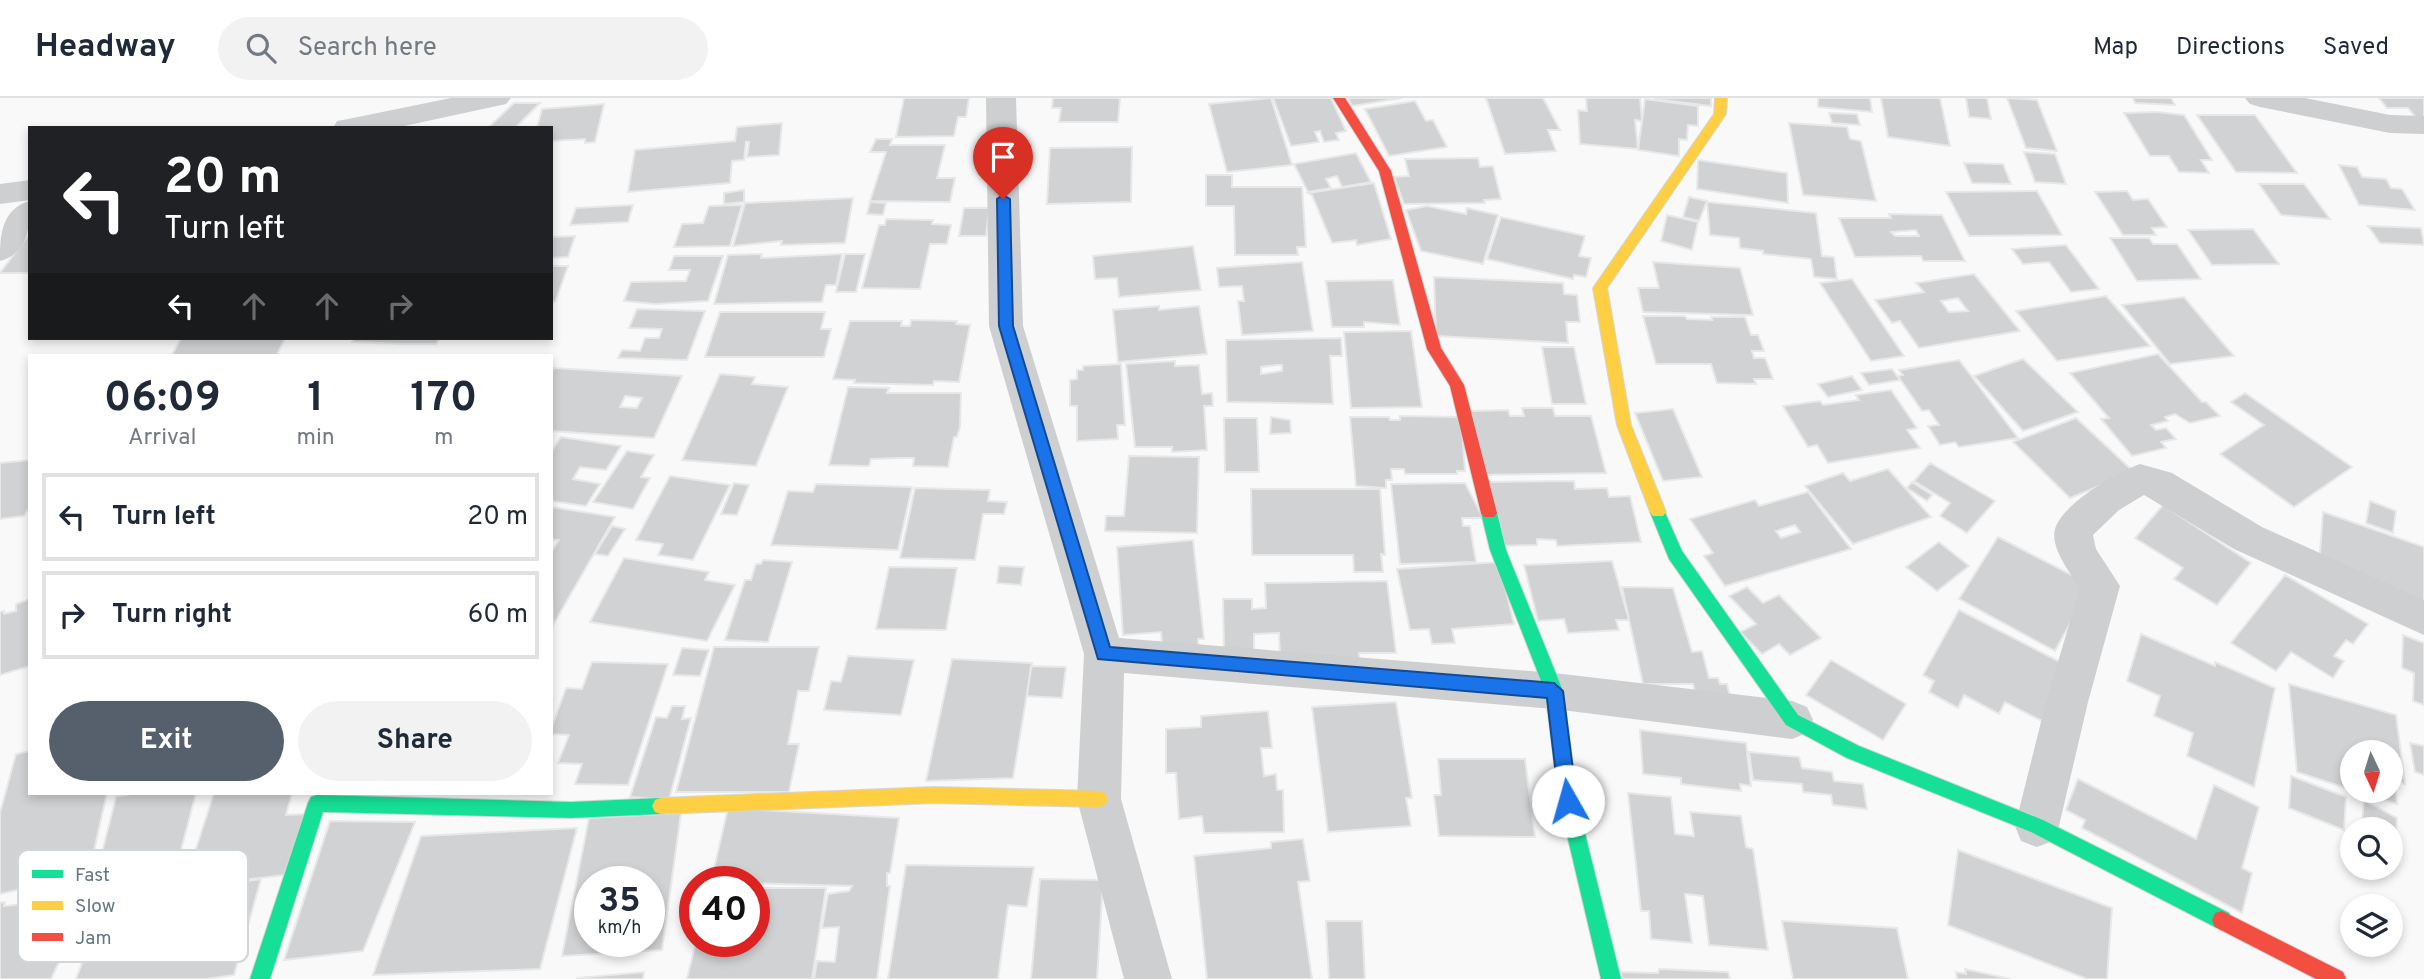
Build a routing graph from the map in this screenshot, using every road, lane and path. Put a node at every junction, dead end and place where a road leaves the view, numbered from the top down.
1 (496, 98) edge
2 (1001, 98) edge
3 (1339, 98) edge
4 (1721, 98) edge
5 (2260, 98) edge
6 (2424, 125) edge
7 (358, 126) edge
8 (28, 190) edge
9 (0, 194) edge
10 (28, 214) edge
11 (0, 250) edge
12 (2424, 618) edge
13 (1104, 654) junction
14 (1554, 691) junction
15 (1792, 720) junction
16 (1099, 799) junction
17 (2037, 826) junction
18 (260, 979) edge
19 (1148, 979) edge
20 (1611, 979) edge
21 (2336, 979) edge

1 - 7 street
2 - 13 street
3 - 14 street
4 - 15 street
5 - 6 street
8 - 9 street
10 - 11 street
12 - 17 street
13 - 14 street
13 - 16 street
14 - 15 street
14 - 20 street
15 - 17 street
16 - 18 street
16 - 19 street
17 - 21 street

